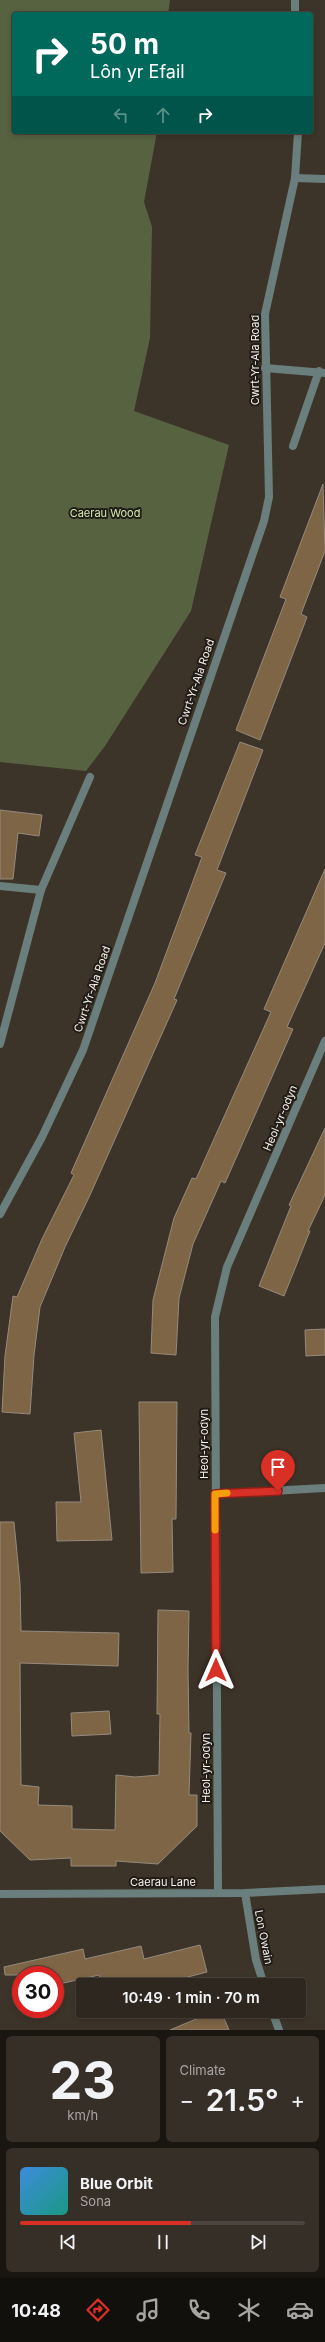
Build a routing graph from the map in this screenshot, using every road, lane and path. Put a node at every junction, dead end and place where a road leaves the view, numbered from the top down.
1 (295, 0) edge
2 (295, 12) edge
3 (298, 134) edge
4 (295, 178) junction
5 (325, 179) edge
6 (265, 368) junction
7 (322, 372) edge
8 (293, 446) dead end
9 (90, 777) dead end
10 (0, 886) edge
11 (41, 890) junction
12 (325, 1041) edge
13 (0, 1044) edge
14 (0, 1214) edge
15 (325, 1488) edge
16 (215, 1494) junction
17 (325, 1889) edge
18 (218, 1893) junction
19 (245, 1893) junction
20 (0, 1894) edge
21 (262, 1978) edge
22 (275, 2018) edge
23 (279, 2030) edge

1 - 2 street
3 - 4 street, Cwrt-Yr-Ala Road
4 - 5 street
4 - 6 street, Cwrt-Yr-Ala Road
6 - 7 street
6 - 14 street, Cwrt-Yr-Ala Road
7 - 8 street
9 - 11 street
10 - 11 street
11 - 13 street
12 - 16 street, Heol-yr-odyn
15 - 16 street
16 - 18 street, Heol-yr-odyn
17 - 19 street, Caerau Lane
18 - 19 street, Caerau Lane
18 - 20 street, Caerau Lane
19 - 21 street, Lon Owain
22 - 23 street

